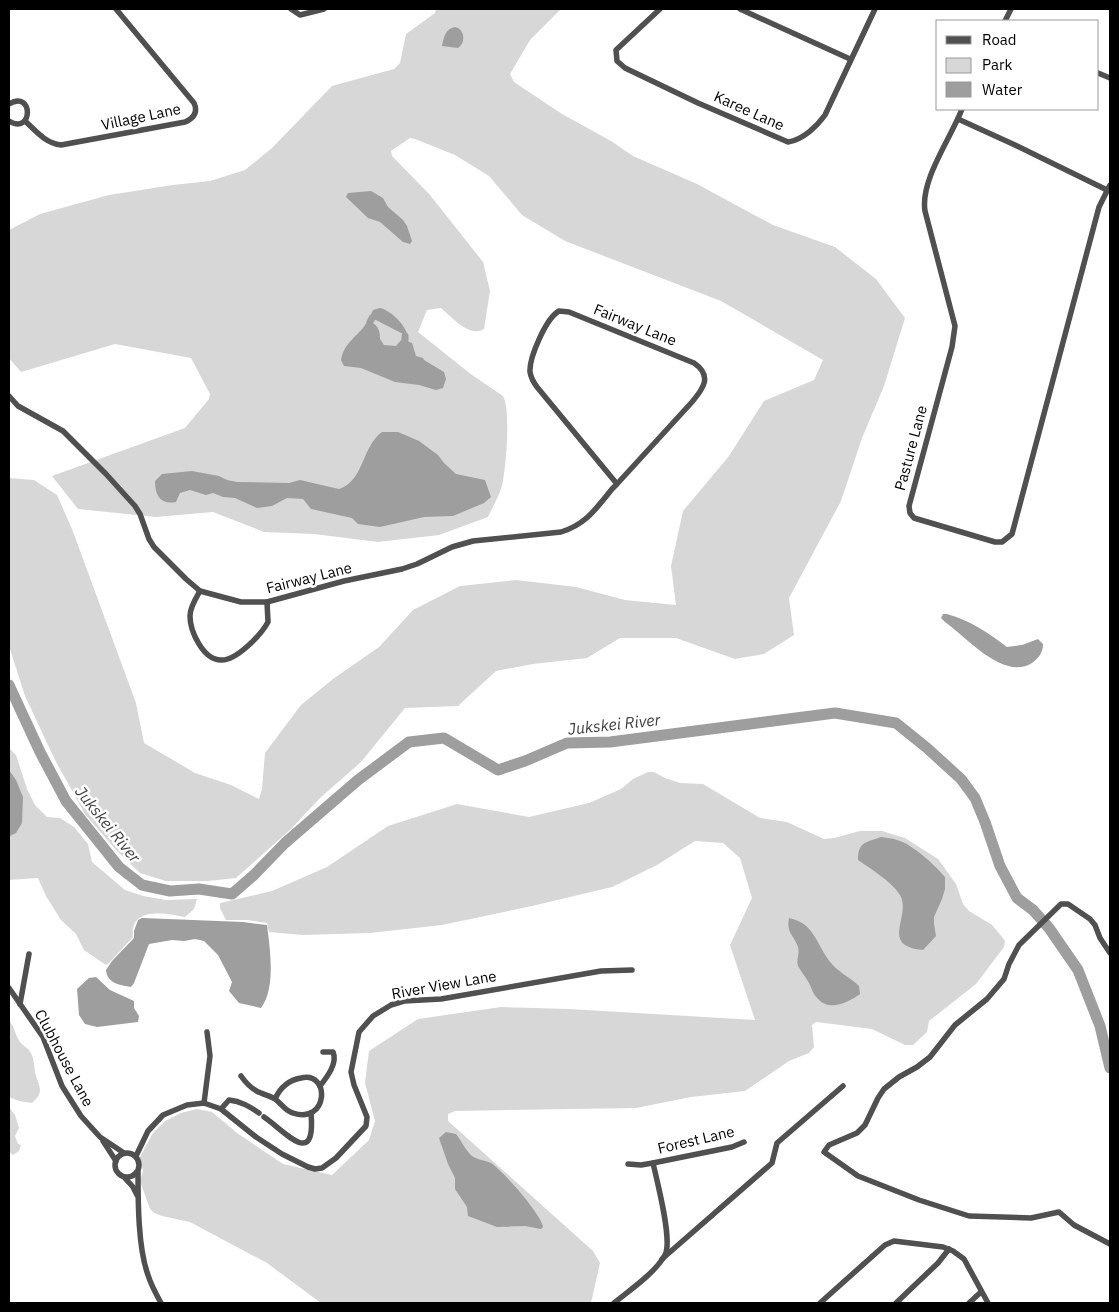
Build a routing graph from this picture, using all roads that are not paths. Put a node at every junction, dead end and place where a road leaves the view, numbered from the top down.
1 (116, 9) edge
2 (290, 9) edge
3 (324, 9) edge
4 (660, 9) edge
5 (740, 9) edge
6 (875, 9) edge
7 (850, 60) junction
8 (9, 104) edge
9 (962, 110) edge
10 (958, 119) junction
11 (25, 120) junction
12 (9, 122) edge
13 (1109, 188) edge
14 (9, 396) edge
15 (617, 484) junction
16 (200, 591) junction
17 (267, 602) junction
18 (1110, 953) edge
19 (28, 954) dead end
20 (632, 970) dead end
21 (9, 988) edge
22 (20, 1004) junction
23 (207, 1032) dead end
24 (323, 1052) dead end
25 (241, 1076) dead end
26 (320, 1086) junction
27 (843, 1086) dead end
28 (275, 1099) junction
29 (204, 1103) junction
30 (221, 1109) junction
31 (311, 1113) junction
32 (100, 1137) junction
33 (744, 1142) dead end
34 (124, 1153) junction
35 (136, 1156) junction
36 (116, 1161) junction
37 (653, 1163) junction
38 (628, 1164) dead end
39 (138, 1172) junction
40 (124, 1177) junction
41 (138, 1197) junction
42 (1110, 1244) edge
43 (949, 1249) junction
44 (662, 1259) junction
45 (981, 1292) junction
46 (824, 1302) edge
47 (161, 1303) edge
48 (614, 1303) edge
49 (896, 1303) edge
50 (969, 1303) edge
51 (988, 1303) edge

1 - 11 street, Village Lane
2 - 3 street
4 - 7 street, Karee Lane
5 - 7 street
6 - 7 street, Karee Lane
8 - 11 street
9 - 10 street, Pasture Lane
10 - 13 street
10 - 13 street, Pasture Lane
11 - 12 street
14 - 16 street, Fairway Lane
15 - 15 street, Fairway Lane
15 - 17 street, Fairway Lane
16 - 17 street, Fairway Lane
16 - 17 street
18 - 42 street
19 - 22 street
20 - 30 street, River View Lane
21 - 22 street, Clubhouse Lane
22 - 32 street, Clubhouse Lane
23 - 29 street
24 - 26 street
25 - 28 street
26 - 28 street
26 - 31 street
27 - 44 street
28 - 31 street
29 - 30 street, River View Lane
29 - 35 street
30 - 31 street
32 - 34 street, Clubhouse Lane
32 - 36 street, Clubhouse Lane
33 - 37 street, Forest Lane
34 - 35 street
34 - 36 street
35 - 39 street
36 - 40 street
37 - 38 street, Forest Lane
37 - 44 street, Forest Lane
39 - 40 street
39 - 41 street
40 - 41 street
41 - 47 street
43 - 45 street
43 - 46 street
43 - 49 street
44 - 48 street
45 - 50 street
45 - 51 street

